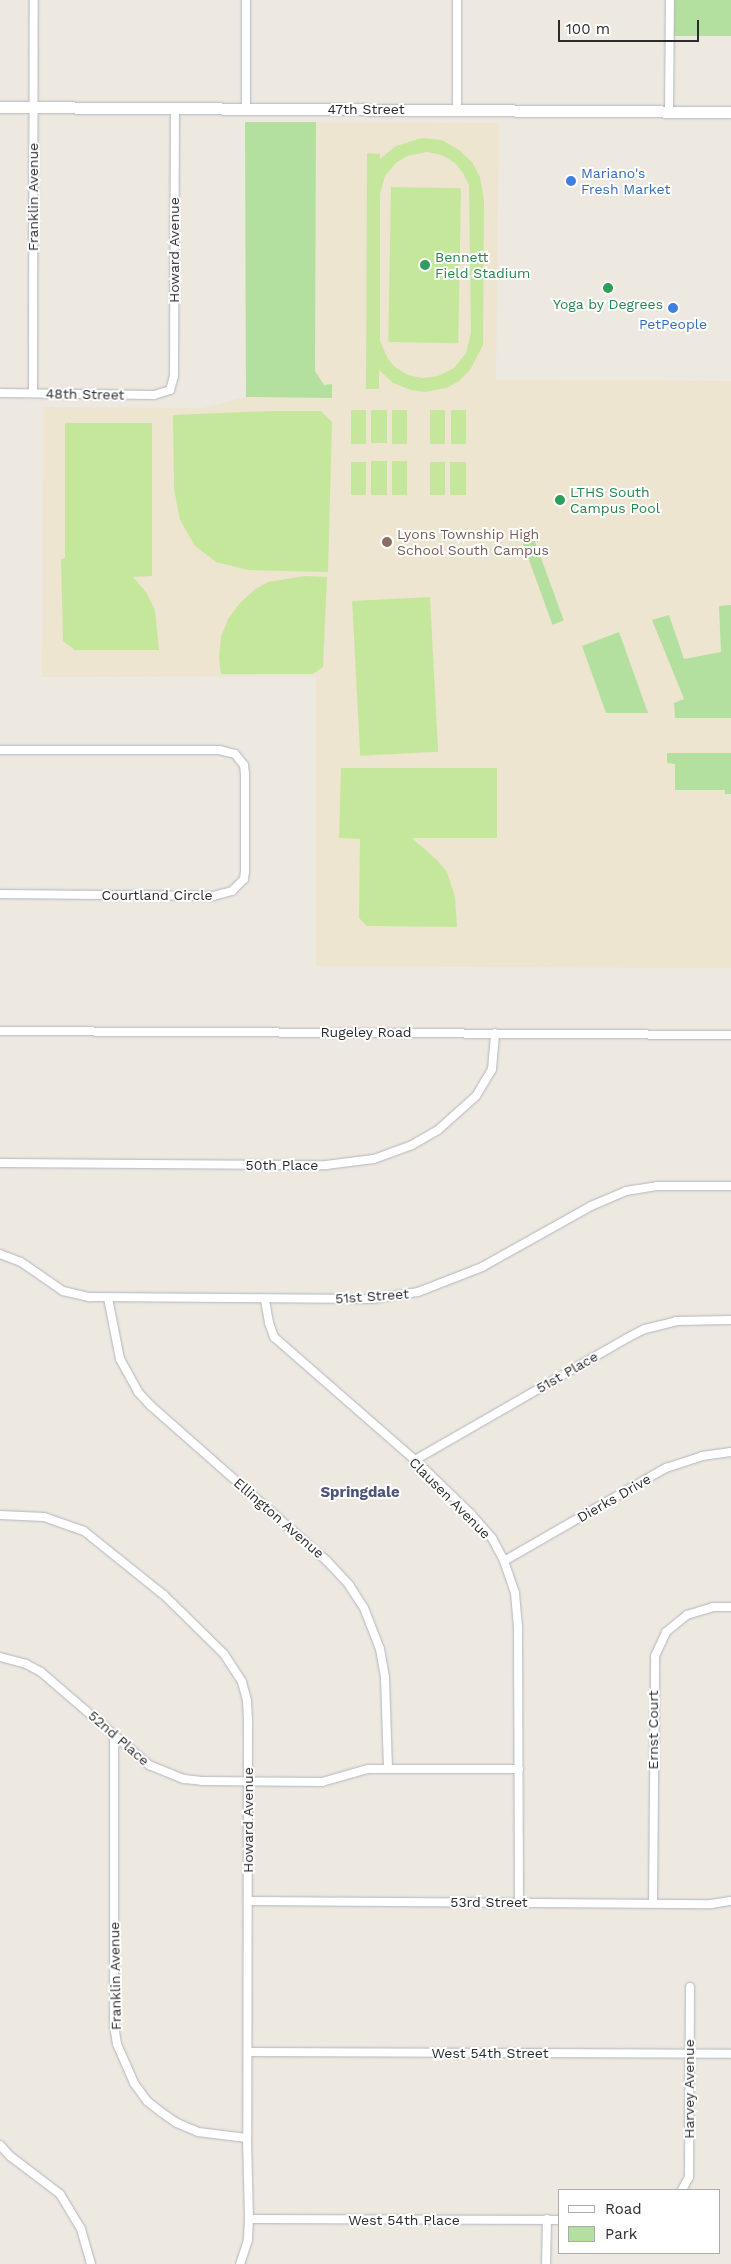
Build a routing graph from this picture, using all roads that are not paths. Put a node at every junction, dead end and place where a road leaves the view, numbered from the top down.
1 (34, 0) edge
2 (246, 0) edge
3 (457, 0) edge
4 (670, 0) edge
5 (0, 107) edge
6 (33, 108) junction
7 (174, 108) junction
8 (246, 109) junction
9 (457, 110) junction
10 (669, 111) junction
11 (731, 112) edge
12 (170, 390) joint
13 (0, 393) edge
14 (33, 393) junction
15 (0, 750) edge
16 (0, 894) edge
17 (0, 1031) edge
18 (495, 1033) junction
19 (731, 1035) edge
20 (0, 1163) edge
21 (731, 1186) edge
22 (0, 1254) edge
23 (108, 1298) junction
24 (265, 1300) junction
25 (731, 1320) edge
26 (731, 1452) edge
27 (415, 1460) junction
28 (0, 1515) edge
29 (504, 1561) junction
30 (731, 1607) edge
31 (0, 1657) edge
32 (114, 1735) junction
33 (388, 1769) junction
34 (519, 1769) junction
35 (247, 1781) junction
36 (248, 1901) junction
37 (731, 1901) edge
38 (519, 1902) junction
39 (653, 1903) junction
40 (690, 1986) dead end
41 (248, 2052) junction
42 (688, 2054) junction
43 (731, 2054) edge
44 (247, 2138) junction
45 (0, 2145) edge
46 (683, 2189) edge
47 (249, 2219) junction
48 (547, 2219) junction
49 (558, 2220) edge
50 (91, 2264) edge
51 (240, 2264) edge
52 (546, 2264) edge

1 - 6 street, Franklin Avenue
2 - 8 street
3 - 9 street
4 - 10 street
5 - 6 main road, 47th Street
6 - 7 main road, 47th Street
6 - 14 street, Franklin Avenue
7 - 8 main road, 47th Street
7 - 12 street, Howard Avenue
8 - 9 main road, 47th Street
9 - 10 main road, 47th Street
10 - 11 main road, 47th Street
12 - 14 street, 48th Street
13 - 14 street, 48th Street
15 - 16 street, Courtland Circle
17 - 18 street, Rugeley Road
18 - 19 street, Rugeley Road
18 - 20 street, 50th Place
21 - 24 street, 51st Street
22 - 23 street, 51st Street
23 - 24 street, 51st Street
23 - 33 street, Ellington Avenue
24 - 27 street, Clausen Avenue
25 - 27 street, 51st Place
26 - 29 street, Dierks Drive
27 - 29 street, Clausen Avenue
28 - 35 street, Howard Avenue
29 - 34 street, Clausen Avenue
30 - 39 street, Ernst Court
31 - 32 street, 52nd Place
32 - 35 street, 52nd Place
32 - 44 street, Franklin Avenue
33 - 34 street, 52nd Place
33 - 35 street, 52nd Place
34 - 38 street, Clausen Avenue
35 - 36 street, Howard Avenue
36 - 38 street, 53rd Street
36 - 41 street, Howard Avenue
37 - 39 street, 53rd Street
38 - 39 street, 53rd Street
40 - 42 street, Harvey Avenue
41 - 42 street, West 54th Street
41 - 44 street, Howard Avenue
42 - 43 street, West 54th Street
42 - 46 street, Harvey Avenue
44 - 47 street, Howard Avenue
45 - 50 street
47 - 48 street, West 54th Place
47 - 51 street, Howard Avenue
48 - 49 street, West 54th Place
48 - 52 street

